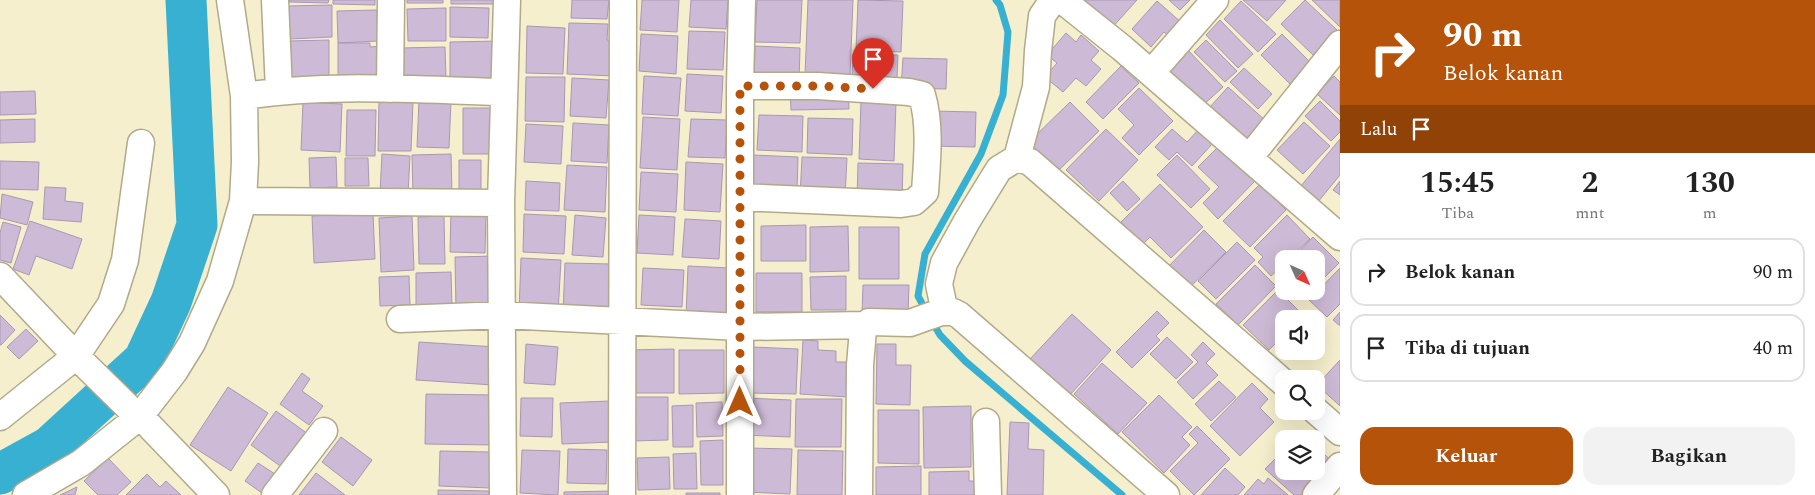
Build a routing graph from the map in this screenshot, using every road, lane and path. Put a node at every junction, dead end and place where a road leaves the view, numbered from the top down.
1 (230, 0) edge
2 (275, 0) edge
3 (391, 0) edge
4 (507, 0) edge
5 (623, 0) edge
6 (742, 0) edge
7 (1053, 0) edge
8 (1062, 0) edge
9 (1215, 0) edge
10 (1340, 44) edge
11 (1151, 73) junction
12 (740, 86) junction
13 (390, 89) junction
14 (279, 91) junction
15 (504, 92) junction
16 (244, 96) junction
17 (141, 143) dead end
18 (1017, 158) junction
19 (1249, 158) junction
20 (740, 197) junction
21 (243, 201) junction
22 (502, 202) junction
23 (1340, 237) edge
24 (0, 276) edge
25 (939, 313) junction
26 (503, 314) junction
27 (400, 319) dead end
28 (621, 320) junction
29 (866, 325) junction
30 (740, 328) junction
31 (81, 361) junction
32 (1275, 375) edge
33 (134, 412) junction
34 (0, 417) edge
35 (1325, 419) edge
36 (986, 422) dead end
37 (324, 431) dead end
38 (1340, 432) edge
39 (1340, 466) edge
40 (26, 495) edge
41 (216, 495) edge
42 (274, 495) edge
43 (503, 495) edge
44 (622, 495) edge
45 (740, 495) edge
46 (859, 495) edge
47 (988, 495) edge
48 (1166, 495) edge
49 (1316, 495) edge

1 - 16 street
2 - 14 street
3 - 13 street
4 - 15 street
5 - 28 street
6 - 12 street
7 - 18 street
8 - 11 street
9 - 11 street
10 - 19 street
11 - 19 street
12 - 20 street
12 - 20 street
13 - 14 street
13 - 15 street
14 - 16 street
15 - 22 street
16 - 21 street
17 - 31 street
18 - 25 street
18 - 32 street
19 - 23 street
20 - 30 street
21 - 22 street
21 - 33 street
22 - 26 street
24 - 31 street
25 - 29 street
25 - 48 street
26 - 27 street
26 - 28 street
26 - 43 street
28 - 30 street
28 - 44 street
29 - 30 street
29 - 46 street
30 - 45 street
31 - 33 street
31 - 34 street
33 - 40 street
33 - 41 street
35 - 38 street
36 - 47 street
37 - 42 street
39 - 49 street

